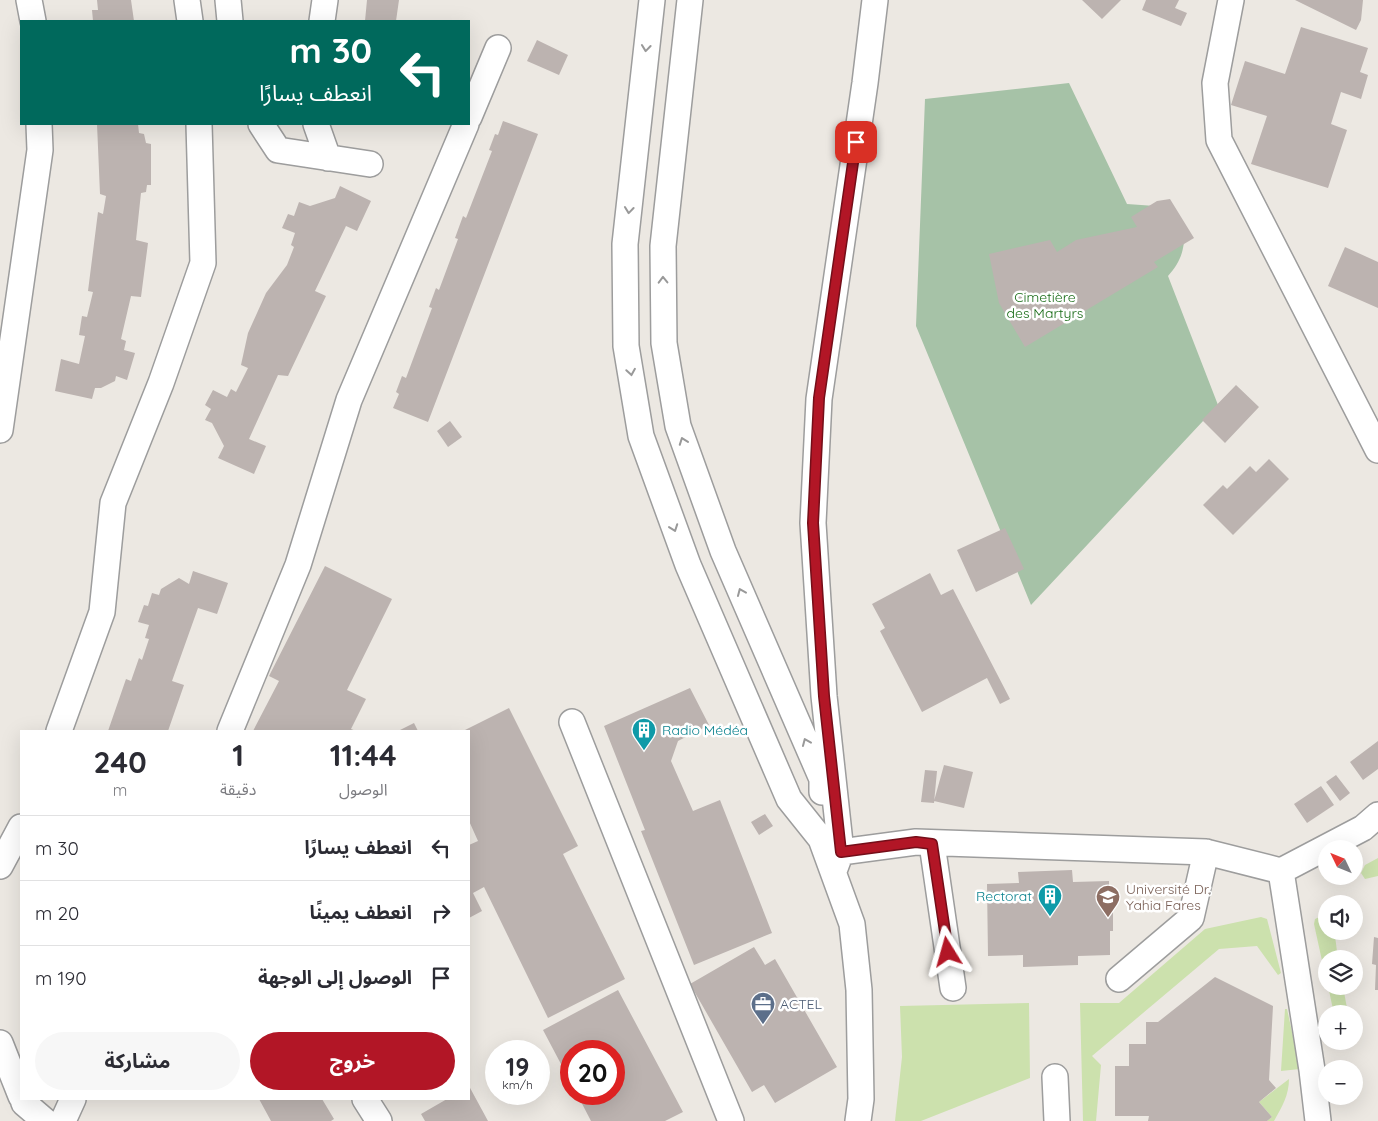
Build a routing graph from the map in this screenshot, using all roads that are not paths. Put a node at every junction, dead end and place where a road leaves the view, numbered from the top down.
1 (29, 0) edge
2 (187, 0) edge
3 (228, 0) edge
4 (325, 0) edge
5 (652, 0) edge
6 (690, 0) edge
7 (874, 0) edge
8 (1231, 0) edge
9 (33, 20) edge
10 (190, 20) edge
11 (230, 20) edge
12 (322, 20) edge
13 (498, 48) dead end
14 (470, 115) edge
15 (39, 125) edge
16 (199, 125) edge
17 (263, 125) edge
18 (316, 125) edge
19 (466, 125) edge
20 (328, 158) junction
21 (370, 164) dead end
22 (0, 430) edge
23 (1378, 450) edge
24 (572, 722) dead end
25 (60, 730) edge
26 (230, 730) edge
27 (1378, 815) edge
28 (20, 828) edge
29 (932, 844) junction
30 (1206, 852) junction
31 (832, 855) junction
32 (0, 866) edge
33 (1281, 871) junction
34 (1119, 979) dead end
35 (953, 988) dead end
36 (0, 1043) edge
37 (1055, 1077) dead end
38 (20, 1092) edge
39 (23, 1100) edge
40 (73, 1100) edge
41 (366, 1100) edge
42 (45, 1121) edge
43 (64, 1121) edge
44 (379, 1121) edge
45 (731, 1121) edge
46 (858, 1121) edge
47 (1057, 1121) edge
48 (1318, 1121) edge

1 - 9 street
2 - 10 street
3 - 11 street
4 - 12 street
5 -> 31 street
31 -> 6 street
7 - 31 street
8 - 23 street
13 - 14 street
15 - 22 street
16 - 25 street
17 - 20 street
18 - 20 street
19 - 26 street
20 - 21 street
24 - 45 street
27 - 33 street
28 - 32 street
29 - 30 street
29 - 31 street
29 - 35 street
30 - 33 street
30 - 34 street
31 - 46 street
33 - 48 street
36 - 38 street
37 - 47 street
39 - 42 street
40 - 43 street
41 - 44 street

